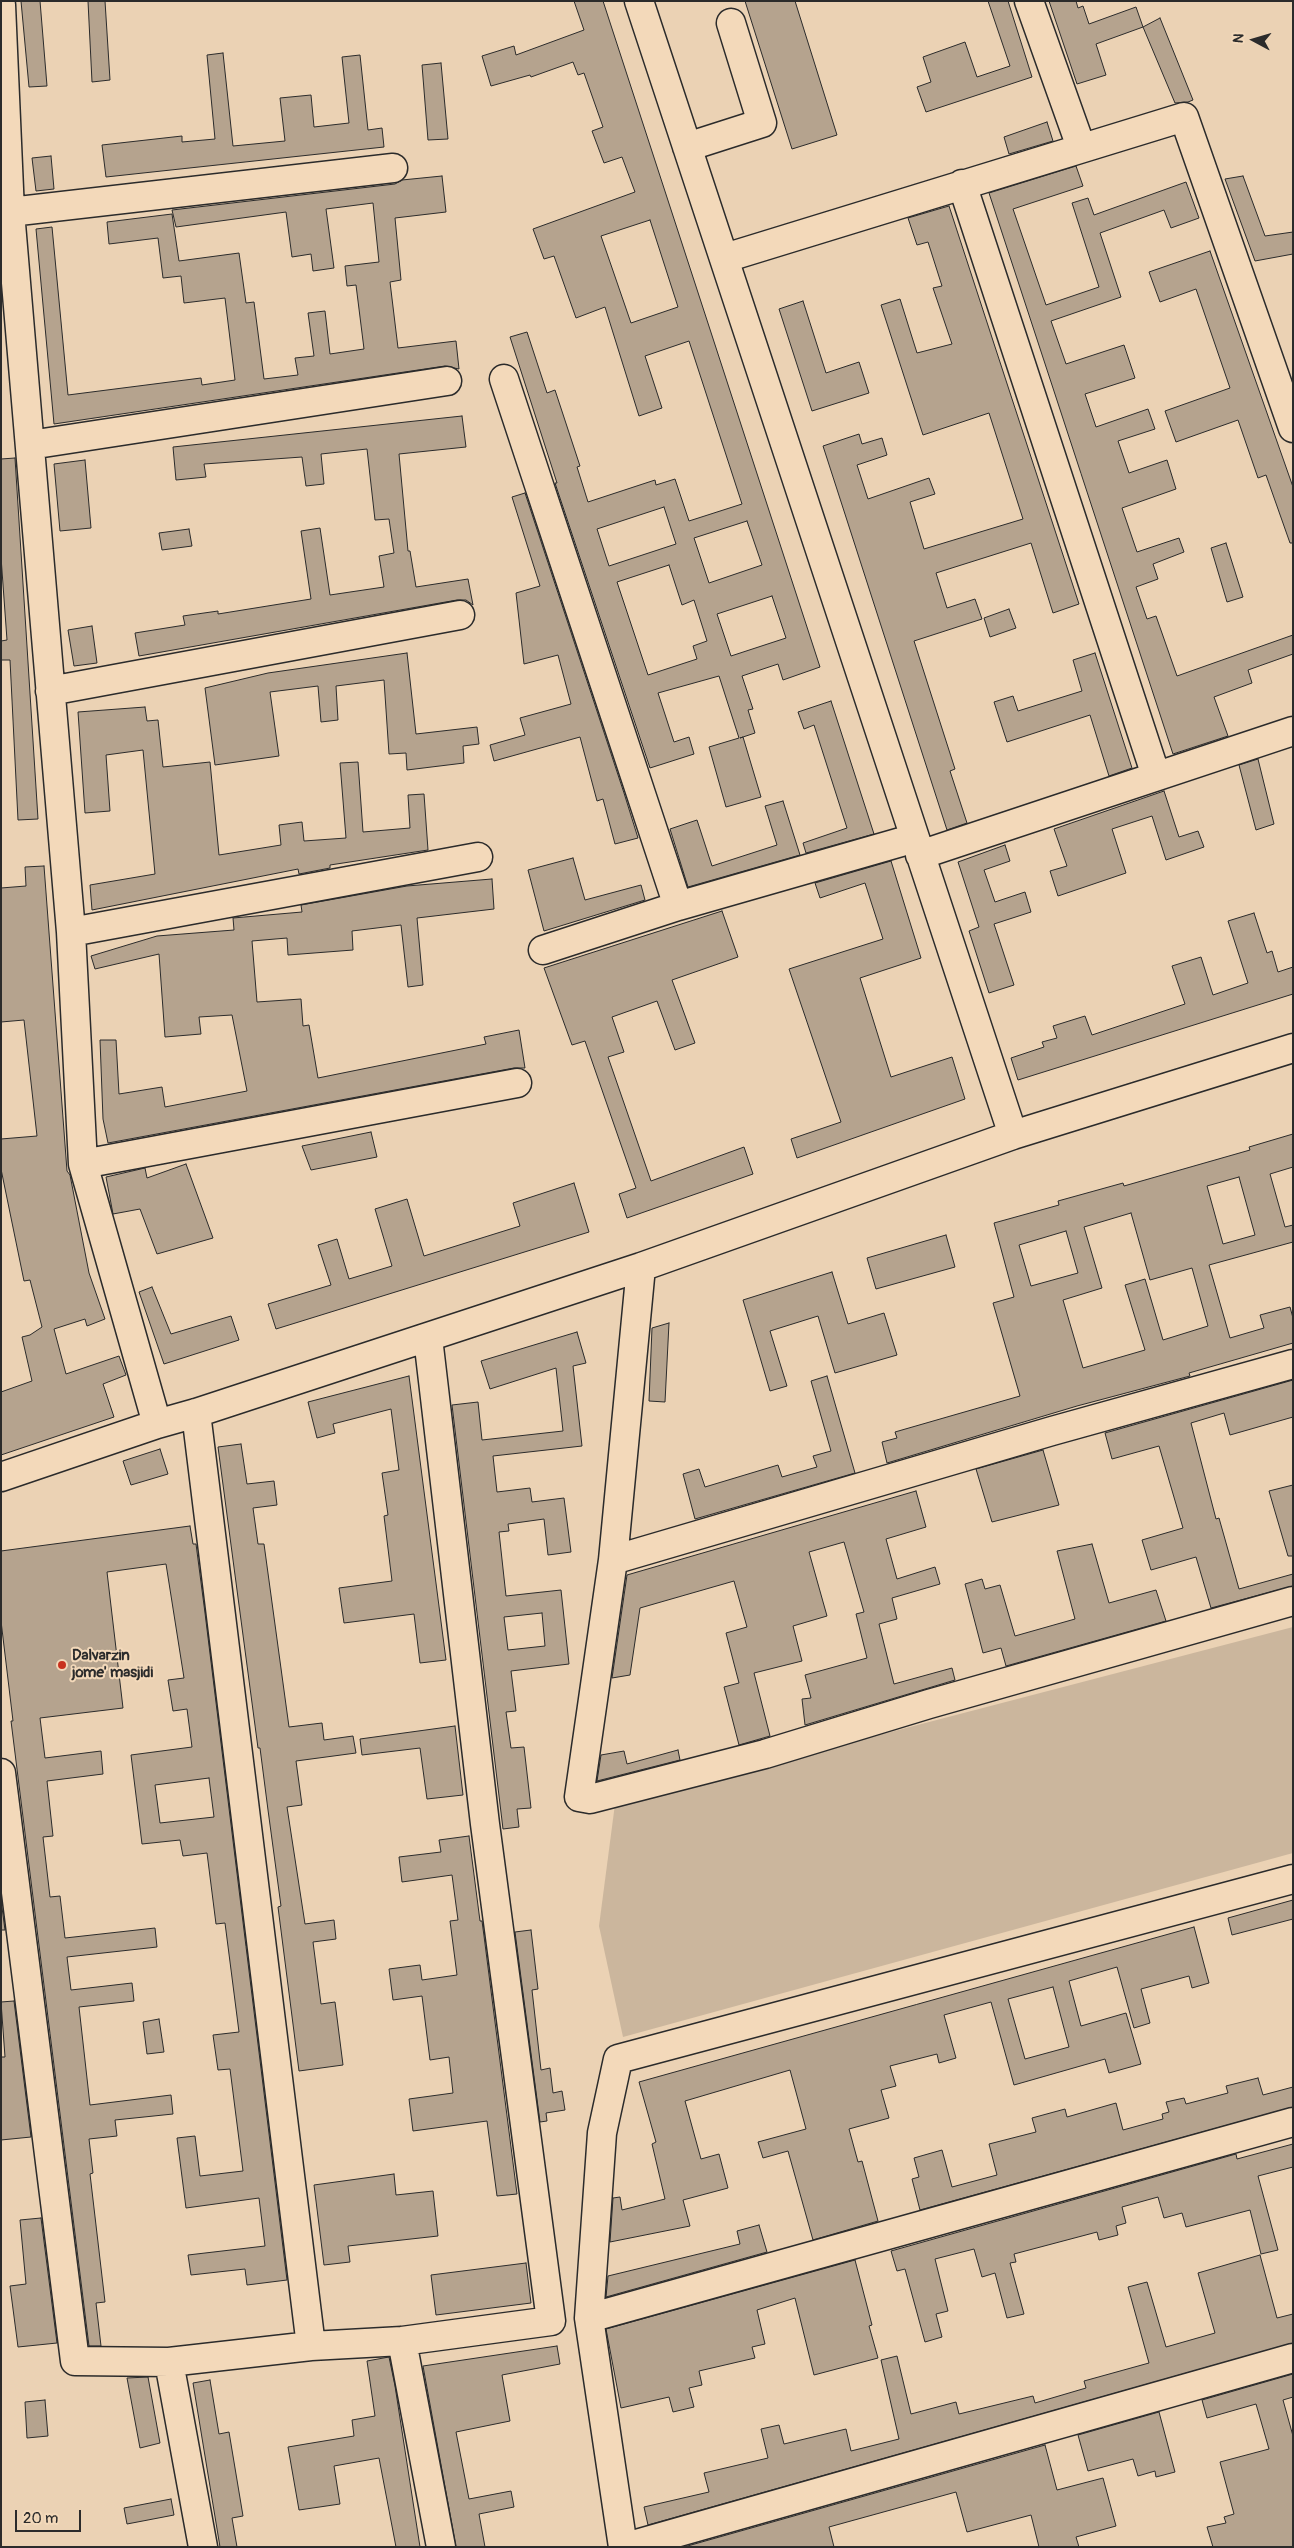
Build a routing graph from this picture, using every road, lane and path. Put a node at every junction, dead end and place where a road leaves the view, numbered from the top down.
1 (639, 1) edge
2 (1029, 1) edge
3 (1, 5) edge
4 (731, 24) dead end
5 (687, 147) junction
6 (1081, 147) junction
7 (393, 168) dead end
8 (962, 184) junction
9 (10, 212) junction
10 (725, 258) junction
11 (504, 379) dead end
12 (447, 381) dead end
13 (1293, 428) edge
14 (30, 445) junction
15 (460, 615) dead end
16 (50, 691) junction
17 (1293, 731) edge
18 (1156, 776) junction
19 (918, 846) junction
20 (478, 857) dead end
21 (678, 906) junction
22 (70, 932) junction
23 (543, 950) dead end
24 (1293, 1048) edge
25 (517, 1083) dead end
26 (1013, 1135) junction
27 (84, 1164) junction
28 (641, 1266) junction
29 (428, 1338) junction
30 (1293, 1364) edge
31 (196, 1413) junction
32 (157, 1424) junction
33 (1, 1477) edge
34 (613, 1560) junction
35 (1293, 1602) edge
36 (1, 1773) edge
37 (1293, 1879) edge
38 (1293, 2122) edge
39 (589, 2318) junction
40 (402, 2341) junction
41 (311, 2346) junction
42 (1293, 2358) edge
43 (169, 2362) junction
44 (203, 2547) edge
45 (441, 2547) edge
46 (624, 2547) edge

1 - 5 street
2 - 6 street
3 - 9 street
4 - 5 street
5 - 10 street
6 - 8 street
6 - 13 street
7 - 9 street
8 - 10 street
8 - 18 street
9 - 14 street
10 - 19 street
11 - 21 street
12 - 14 street
14 - 16 street
15 - 16 street
16 - 22 street
17 - 18 street
18 - 19 street
19 - 21 street
19 - 26 street
20 - 22 street
21 - 23 street
22 - 27 street
24 - 26 street
25 - 27 street
26 - 28 street
27 - 32 street
28 - 29 street
28 - 34 street
29 - 31 street
29 - 40 street
30 - 34 street
31 - 32 street
31 - 41 street
32 - 33 street
34 - 35 street
36 - 43 street
37 - 39 street
38 - 39 street
39 - 46 street
40 - 41 street
40 - 45 street
41 - 43 street
42 - 46 street
43 - 44 street

